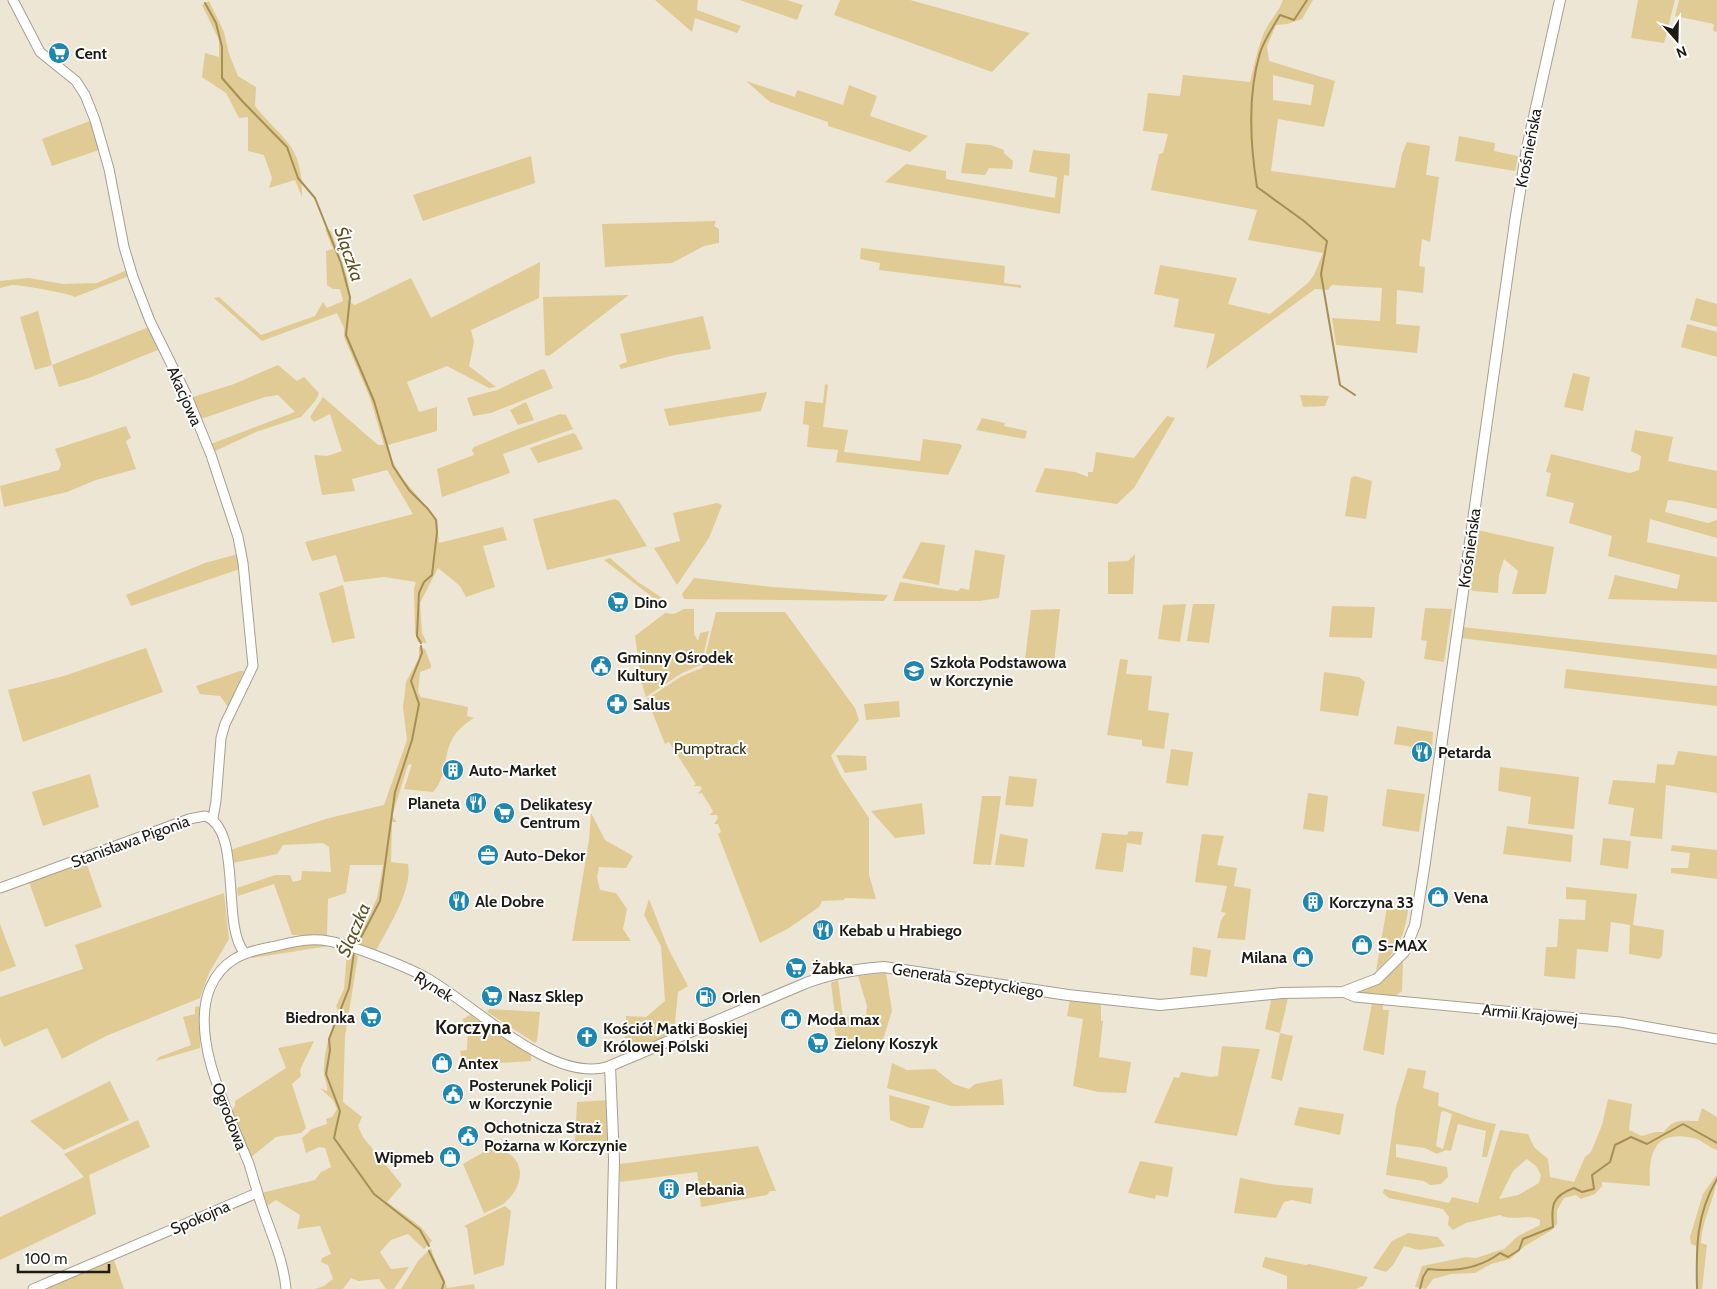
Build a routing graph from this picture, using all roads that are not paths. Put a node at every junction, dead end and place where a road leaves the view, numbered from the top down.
1 (13, 0) edge
2 (1560, 0) edge
3 (212, 818) junction
4 (0, 888) edge
5 (244, 952) junction
6 (1343, 992) junction
7 (1717, 1039) edge
8 (610, 1066) junction
9 (257, 1193) junction
10 (33, 1289) edge
11 (286, 1289) edge
12 (611, 1289) edge

1 - 3 street, Akacjowa
2 - 6 main road, Krośnieńska
3 - 4 street, Stanisława Pigonia
3 - 5 street, Stanisława Pigonia
5 - 8 street, Rynek
5 - 9 street, Ogrodowa
6 - 7 street, Armii Krajowej
6 - 8 main road, Generała Szeptyckiego
8 - 12 main road
9 - 10 street, Spokojna
9 - 11 street, Ogrodowa

